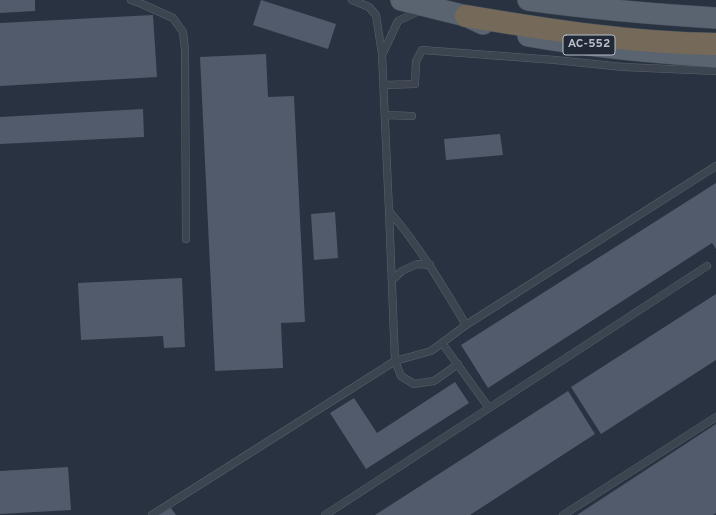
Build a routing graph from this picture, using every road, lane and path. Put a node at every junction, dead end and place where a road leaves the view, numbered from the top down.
1 (131, 0) edge
2 (352, 0) edge
3 (401, 0) edge
4 (528, 0) edge
5 (427, 7) junction
6 (466, 16) junction
7 (716, 18) edge
8 (716, 44) edge
9 (382, 54) junction
10 (716, 57) edge
11 (716, 71) edge
12 (384, 85) junction
13 (385, 115) junction
14 (412, 116) dead end
15 (716, 166) edge
16 (390, 211) junction
17 (186, 239) dead end
18 (430, 265) junction
19 (707, 266) dead end
20 (392, 280) junction
21 (466, 325) junction
22 (442, 342) junction
23 (396, 361) junction
24 (458, 364) junction
25 (489, 408) junction
26 (716, 417) edge
27 (152, 515) edge
28 (325, 515) edge
29 (563, 515) edge

1 - 17 lane
2 - 9 lane
3 - 5 main road, AC-552
4 - 7 main road
5 - 6 main road, AC-552
5 - 9 lane
6 - 8 highway
6 - 10 main road, AC-552
9 - 12 lane
11 - 12 lane
12 - 13 lane
13 - 14 lane
13 - 16 lane
15 - 21 lane
16 - 18 lane
16 - 20 lane
18 - 20 lane
18 - 21 lane
19 - 25 lane
20 - 23 lane
21 - 22 lane
22 - 23 lane
22 - 24 lane
23 - 24 lane
23 - 27 lane
24 - 25 lane
25 - 28 lane
26 - 29 lane

